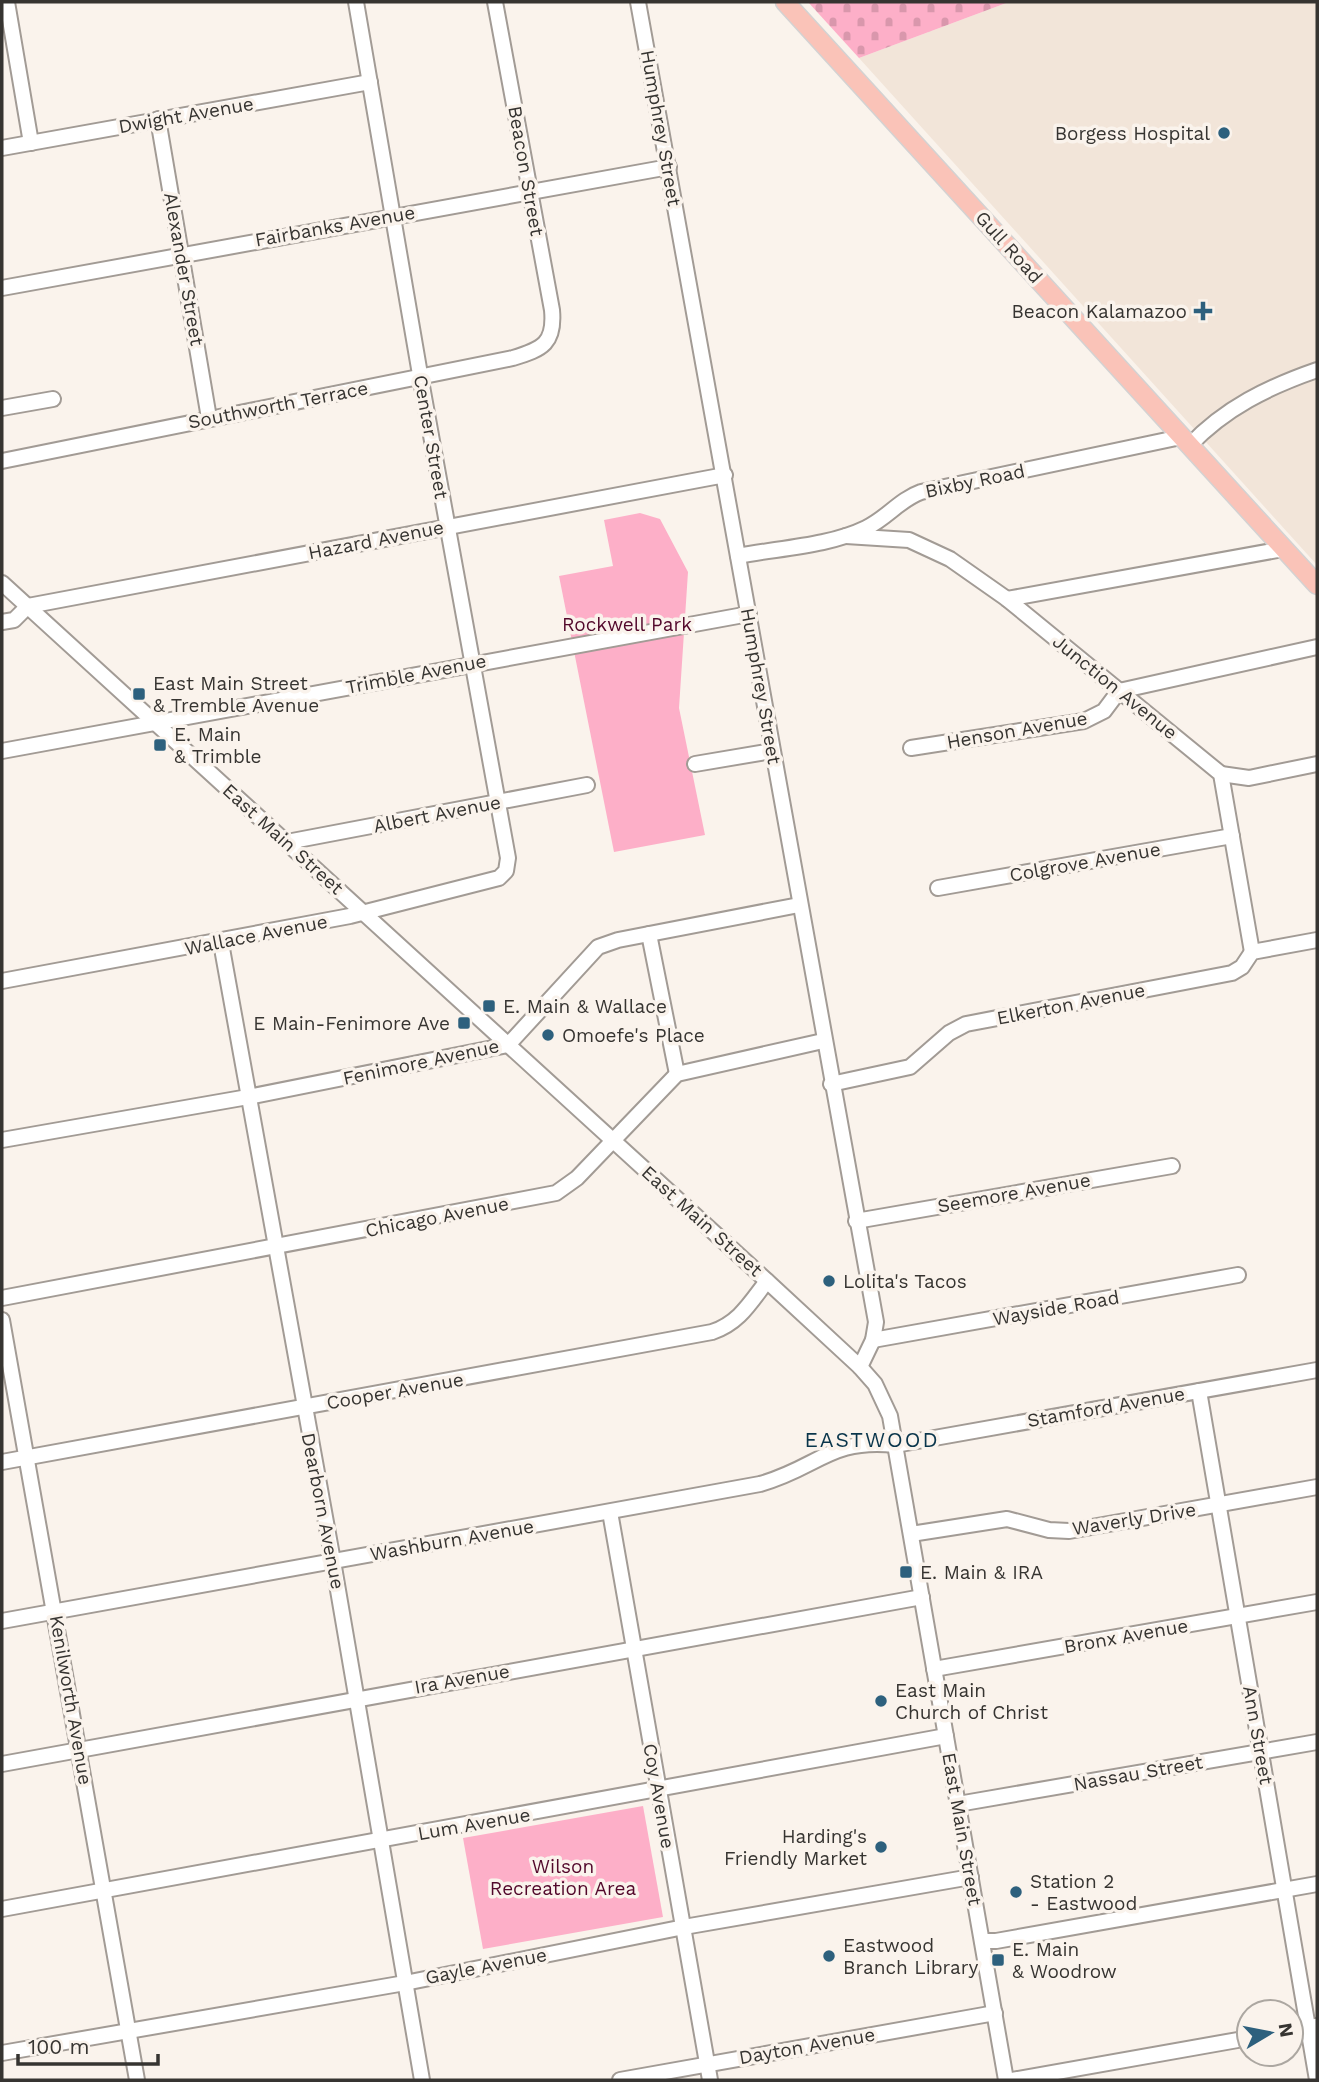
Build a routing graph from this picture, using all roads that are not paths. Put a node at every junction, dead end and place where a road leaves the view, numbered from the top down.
1 (7, 2) edge
2 (356, 2) edge
3 (495, 2) edge
4 (638, 2) edge
5 (785, 2) edge
6 (370, 82) junction
7 (158, 119) junction
8 (31, 143) junction
9 (2, 148) edge
10 (669, 167) junction
11 (530, 192) junction
12 (393, 215) junction
13 (181, 254) junction
14 (2, 288) edge
15 (549, 339) joint
16 (1317, 370) edge
17 (420, 377) junction
18 (53, 399) dead end
19 (2, 408) edge
20 (209, 418) junction
21 (1185, 442) junction
22 (2, 461) edge
23 (724, 475) junction
24 (448, 527) junction
25 (846, 536) junction
26 (1283, 549) junction
27 (738, 556) junction
28 (2, 583) edge
29 (1317, 585) edge
30 (1007, 599) junction
31 (28, 606) junction
32 (749, 614) junction
33 (2, 622) edge
34 (1317, 647) edge
35 (472, 663) junction
36 (1119, 691) junction
37 (156, 723) junction
38 (911, 748) dead end
39 (2, 751) edge
40 (772, 751) junction
41 (695, 764) dead end
42 (1317, 764) edge
43 (1221, 774) junction
44 (587, 785) dead end
45 (498, 802) junction
46 (1231, 836) junction
47 (287, 842) junction
48 (506, 872) joint
49 (938, 888) dead end
50 (799, 905) junction
51 (365, 913) junction
52 (649, 934) junction
53 (1317, 940) edge
54 (221, 943) junction
55 (1252, 952) junction
56 (2, 981) edge
57 (823, 1041) junction
58 (508, 1045) junction
59 (677, 1074) junction
60 (831, 1084) junction
61 (248, 1097) junction
62 (2, 1140) edge
63 (614, 1141) junction
64 (1172, 1166) dead end
65 (856, 1221) junction
66 (276, 1248) junction
67 (1238, 1275) dead end
68 (767, 1280) junction
69 (2, 1298) edge
70 (2, 1320) edge
71 (873, 1340) junction
72 (860, 1367) junction
73 (1317, 1370) edge
74 (1199, 1391) junction
75 (304, 1408) junction
76 (895, 1445) junction
77 (27, 1457) junction
78 (2, 1462) edge
79 (1317, 1487) edge
80 (1218, 1505) junction
81 (610, 1512) junction
82 (911, 1534) junction
83 (333, 1561) junction
84 (922, 1597) junction
85 (1317, 1602) edge
86 (55, 1611) junction
87 (1237, 1616) junction
88 (2, 1621) edge
89 (633, 1649) junction
90 (934, 1669) junction
91 (356, 1698) junction
92 (946, 1736) junction
93 (1317, 1742) edge
94 (80, 1750) junction
95 (1261, 1752) junction
96 (2, 1764) edge
97 (658, 1790) junction
98 (958, 1804) junction
99 (380, 1841) junction
100 (971, 1877) junction
101 (1317, 1884) edge
102 (1285, 1889) junction
103 (104, 1890) junction
104 (2, 1909) edge
105 (684, 1927) junction
106 (982, 1941) junction
107 (405, 1983) junction
108 (995, 2012) junction
109 (1312, 2026) edge
110 (129, 2030) junction
111 (1235, 2040) edge
112 (2, 2053) edge
113 (707, 2063) junction
114 (137, 2080) edge
115 (422, 2080) edge
116 (620, 2080) edge
117 (710, 2080) edge
118 (1009, 2080) edge
119 (1317, 2080) edge

1 - 8 street
2 - 6 street, Center Street
3 - 11 street, Beacon Street
4 - 10 street, Humphrey Street
5 - 21 main road, Gull Road
6 - 7 street, Dwight Avenue
6 - 12 street, Center Street
7 - 8 street, Dwight Avenue
7 - 13 street, Alexander Street
8 - 9 street, Dwight Avenue
10 - 11 street, Fairbanks Avenue
10 - 23 street, Humphrey Street
11 - 12 street, Fairbanks Avenue
11 - 15 street, Beacon Street
12 - 13 street, Fairbanks Avenue
12 - 17 street, Center Street
13 - 14 street, Fairbanks Avenue
13 - 20 street, Alexander Street
15 - 17 street, Southworth Terrace
16 - 21 street
17 - 20 street, Southworth Terrace
17 - 24 street, Center Street
18 - 19 street
20 - 22 street, Southworth Terrace
21 - 25 street, Bixby Road
21 - 26 main road, Gull Road
23 - 24 street, Hazard Avenue
23 - 27 street, Humphrey Street
24 - 31 street, Hazard Avenue
24 - 35 street, Center Street
25 - 27 street, Bixby Road
25 - 30 street, Junction Avenue
26 - 29 main road, Gull Road
26 - 30 street
27 - 32 street, Humphrey Street
28 - 31 street, East Main Street
30 - 36 street, Junction Avenue
31 - 33 street
31 - 37 street, East Main Street
32 - 35 street, Trimble Avenue
32 - 40 street, Humphrey Street
34 - 36 street
35 - 37 street, Trimble Avenue
35 - 45 street, Center Street
36 - 38 street, Henson Avenue
36 - 43 street, Junction Avenue
37 - 39 street, Trimble Avenue
37 - 47 street, East Main Street
40 - 41 street
40 - 50 street, Humphrey Street
42 - 43 street
43 - 46 street
44 - 45 street, Albert Avenue
45 - 47 street, Albert Avenue
45 - 48 street, Center Street
46 - 49 street, Colgrove Avenue
46 - 55 street
47 - 51 street, East Main Street
48 - 51 street, Wallace Avenue
50 - 52 street, Fenimore Avenue
50 - 57 street, Humphrey Street
51 - 54 street, Wallace Avenue
51 - 58 street, East Main Street
52 - 58 street, Fenimore Avenue
52 - 59 street
53 - 55 street
54 - 56 street, Wallace Avenue
54 - 61 street, Dearborn Avenue
55 - 60 street, Elkerton Avenue
57 - 59 street
57 - 60 street, Humphrey Street
58 - 61 street, Fenimore Avenue
58 - 63 street, East Main Street
59 - 63 street, Chicago Avenue
60 - 65 street, Humphrey Street
61 - 62 street, Fenimore Avenue
61 - 66 street, Dearborn Avenue
63 - 66 street, Chicago Avenue
63 - 68 street, East Main Street
64 - 65 street, Seemore Avenue
65 - 71 street, Humphrey Street
66 - 69 street, Chicago Avenue
66 - 75 street, Dearborn Avenue
67 - 71 street, Wayside Road
68 - 72 street, East Main Street
68 - 75 street, Cooper Avenue
70 - 77 street, Kenilworth Avenue
71 - 72 street, Humphrey Street
72 - 76 street, East Main Street
73 - 74 street, Stamford Avenue
74 - 76 street, Stamford Avenue
74 - 80 street, Ann Street
75 - 77 street, Cooper Avenue
75 - 83 street, Dearborn Avenue
76 - 81 street, Washburn Avenue
76 - 82 street, East Main Street
77 - 78 street, Cooper Avenue
77 - 86 street, Kenilworth Avenue
79 - 80 street, Waverly Drive
80 - 82 street, Waverly Drive
80 - 87 street, Ann Street
81 - 83 street, Washburn Avenue
81 - 89 street, Coy Avenue
82 - 84 street, East Main Street
83 - 86 street, Washburn Avenue
83 - 91 street, Dearborn Avenue
84 - 89 street, Ira Avenue
84 - 90 street, East Main Street
85 - 87 street, Bronx Avenue
86 - 88 street, Washburn Avenue
86 - 94 street, Kenilworth Avenue
87 - 90 street, Bronx Avenue
87 - 95 street, Ann Street
89 - 91 street, Ira Avenue
89 - 97 street, Coy Avenue
90 - 92 street, East Main Street
91 - 94 street, Ira Avenue
91 - 99 street, Dearborn Avenue
92 - 97 street, Lum Avenue
92 - 98 street, East Main Street
93 - 95 street, Nassau Street
94 - 96 street, Ira Avenue
94 - 103 street, Kenilworth Avenue
95 - 98 street, Nassau Street
95 - 102 street, Ann Street
97 - 99 street, Lum Avenue
97 - 105 street, Coy Avenue
98 - 100 street, East Main Street
99 - 103 street, Lum Avenue
99 - 107 street, Dearborn Avenue
100 - 105 street, Gayle Avenue
100 - 106 street, East Main Street
101 - 102 street
102 - 106 street
102 - 109 street, Ann Street
103 - 104 street, Lum Avenue
103 - 110 street, Kenilworth Avenue
105 - 107 street, Gayle Avenue
105 - 113 street, Coy Avenue
106 - 108 street, East Main Street
107 - 110 street, Gayle Avenue
107 - 115 street, Dearborn Avenue
108 - 113 street, Dayton Avenue
108 - 118 street, East Main Street
109 - 119 street, Ann Street
110 - 112 street, Gayle Avenue
110 - 114 street, Kenilworth Avenue
111 - 118 street
113 - 116 street, Dayton Avenue
113 - 117 street, Coy Avenue

